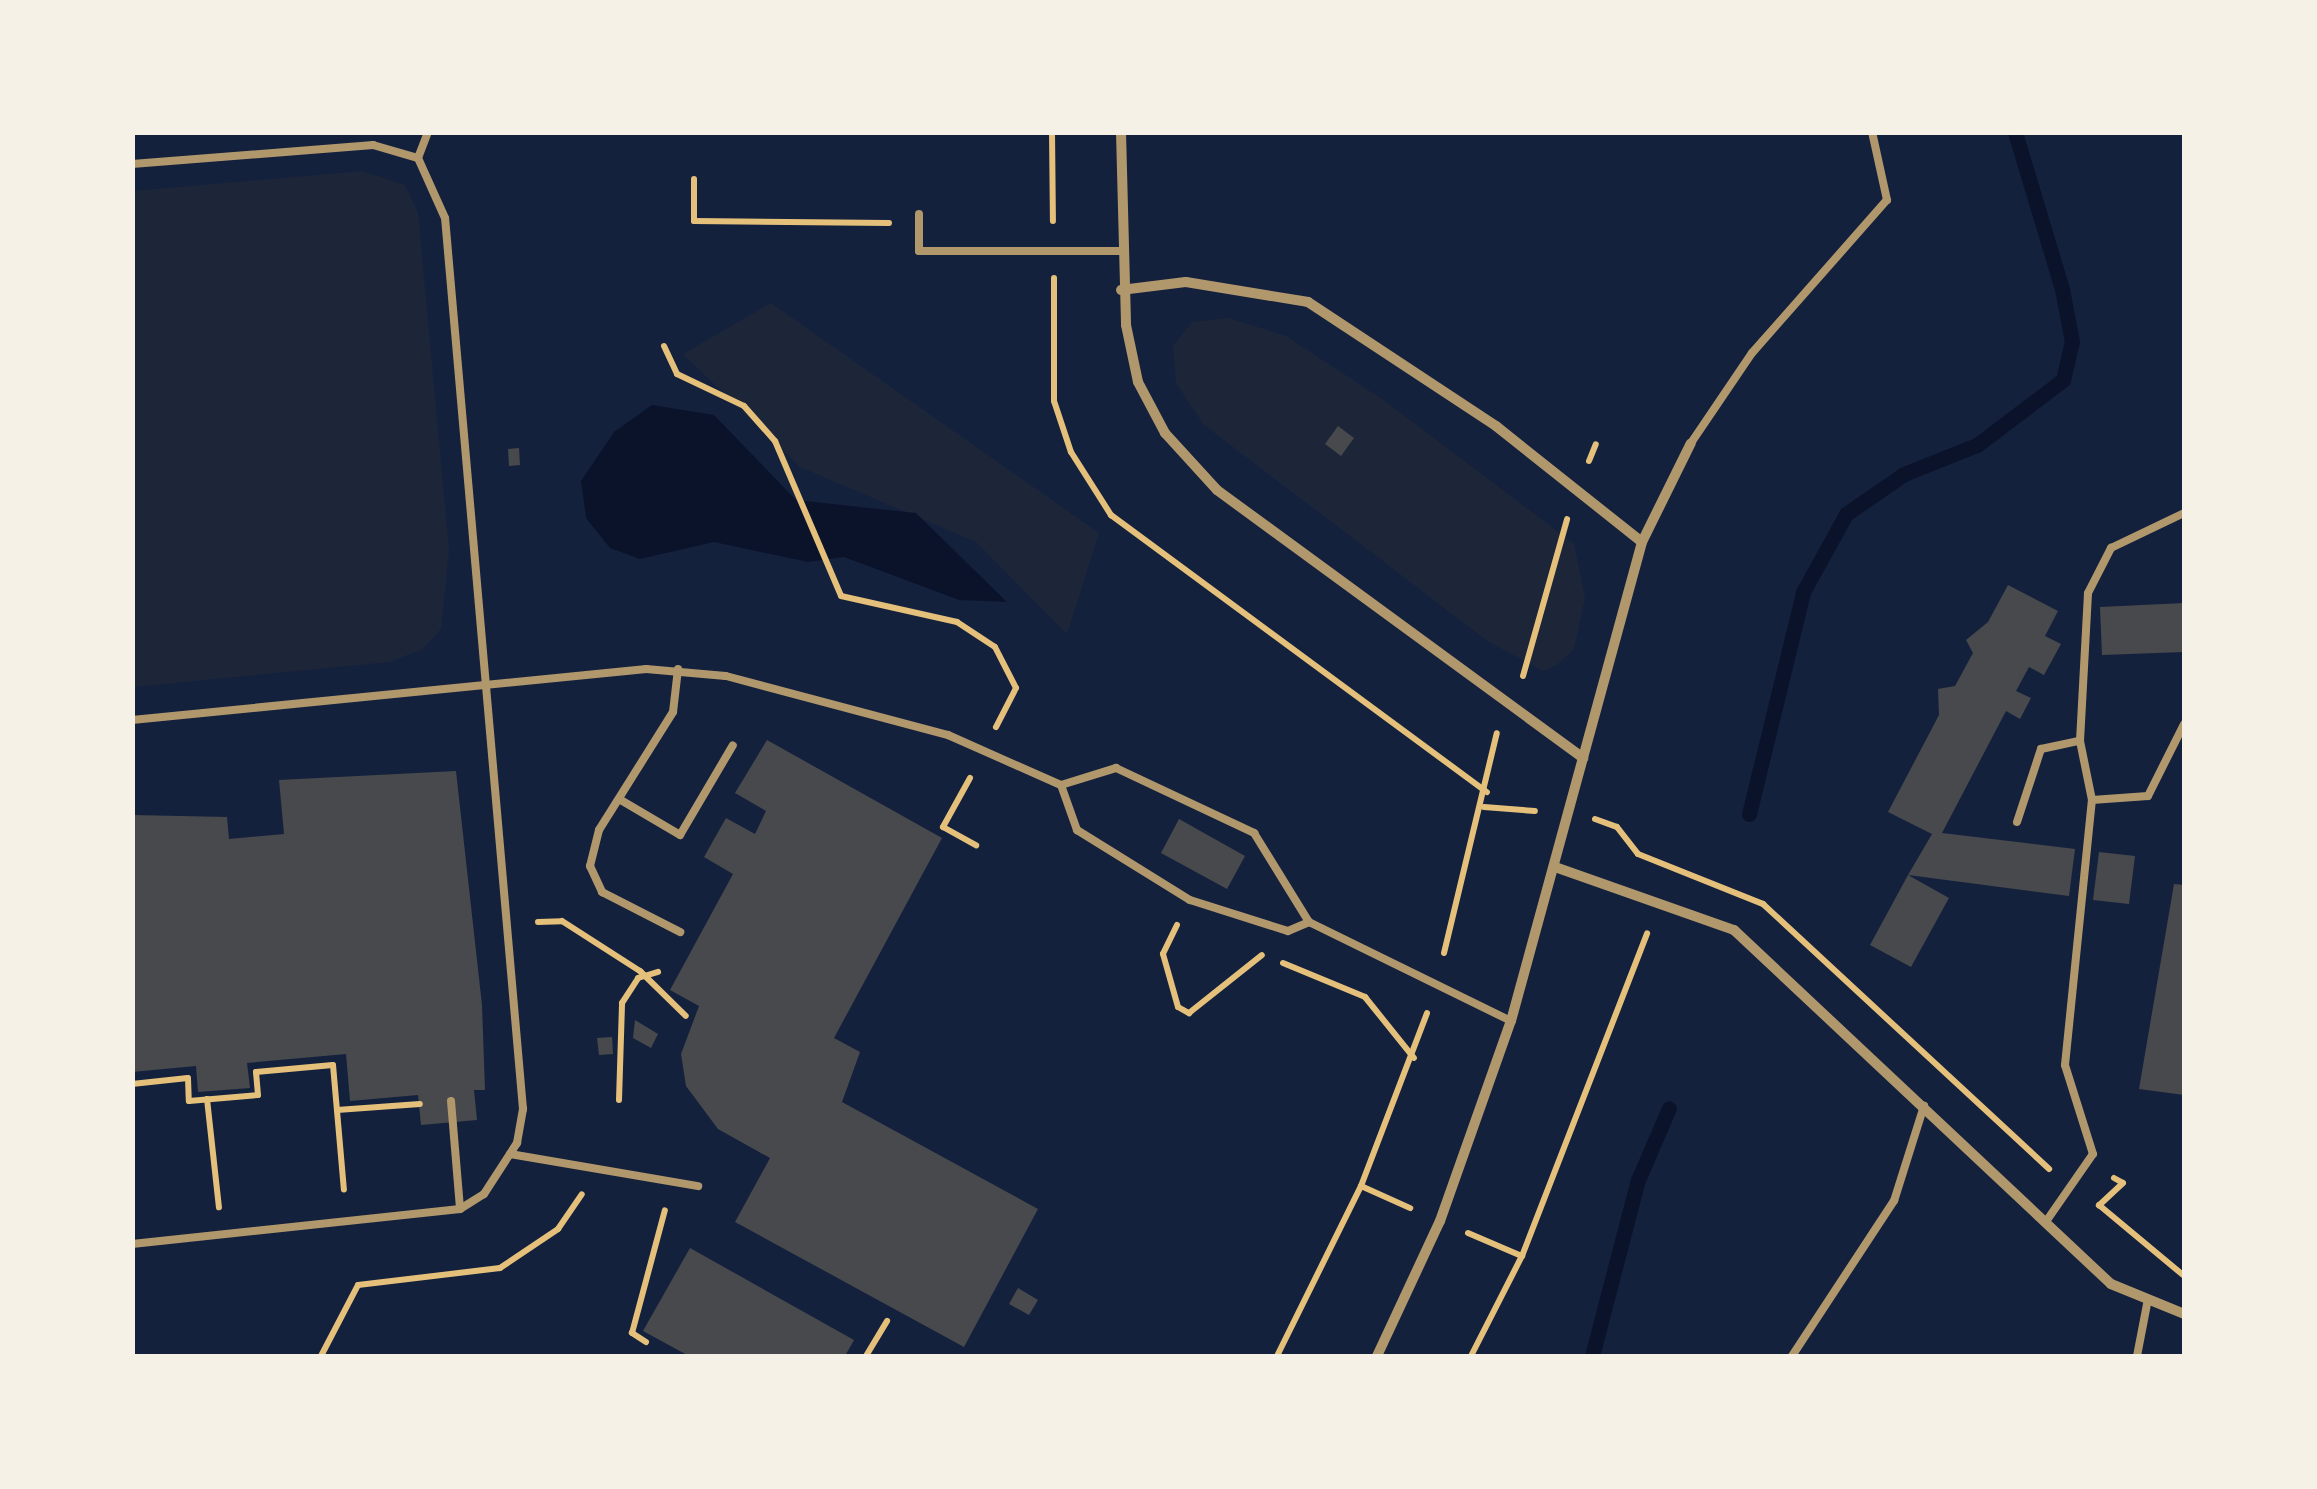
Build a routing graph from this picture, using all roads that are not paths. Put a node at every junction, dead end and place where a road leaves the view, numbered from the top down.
1 (428, 132) edge
2 (1120, 132) edge
3 (1872, 132) edge
4 (418, 158) junction
5 (132, 164) edge
6 (919, 218) road end
7 (1120, 252) junction
8 (1121, 290) junction
9 (1691, 443) joint
10 (2184, 513) edge
11 (1642, 542) junction
12 (678, 669) junction
13 (485, 686) junction
14 (132, 720) edge
15 (2184, 724) edge
16 (2080, 741) junction
17 (733, 744) dead end
18 (1583, 758) junction
19 (1061, 784) junction
20 (619, 799) junction
21 (2092, 800) junction
22 (2017, 822) dead end
23 (1555, 867) junction
24 (1309, 922) junction
25 (680, 932) dead end
26 (1512, 1021) junction
27 (451, 1102) road end
28 (1925, 1103) junction
29 (510, 1154) junction
30 (698, 1186) dead end
31 (460, 1209) junction
32 (2045, 1224) junction
33 (132, 1244) edge
34 (2147, 1304) junction
35 (2184, 1314) edge
36 (1376, 1356) edge
37 (1792, 1356) edge
38 (2137, 1356) edge

1 - 4 lane
2 - 7 street
3 - 9 lane
4 - 5 lane
4 - 13 lane
6 - 7 lane
7 - 8 street
8 - 11 street
8 - 18 street
9 - 11 street
10 - 16 lane
11 - 18 street
12 - 13 lane
12 - 19 lane
12 - 20 lane
13 - 14 lane
13 - 29 lane
15 - 21 lane
16 - 21 lane
16 - 22 lane
17 - 20 lane
18 - 23 street
19 - 24 lane
19 - 24 lane
20 - 25 lane
21 - 32 lane
23 - 26 street
23 - 28 street
24 - 26 lane
26 - 36 street
27 - 31 lane
28 - 32 street
28 - 37 lane
29 - 30 lane
29 - 31 lane
31 - 33 lane
32 - 34 street
34 - 35 street
34 - 38 lane

